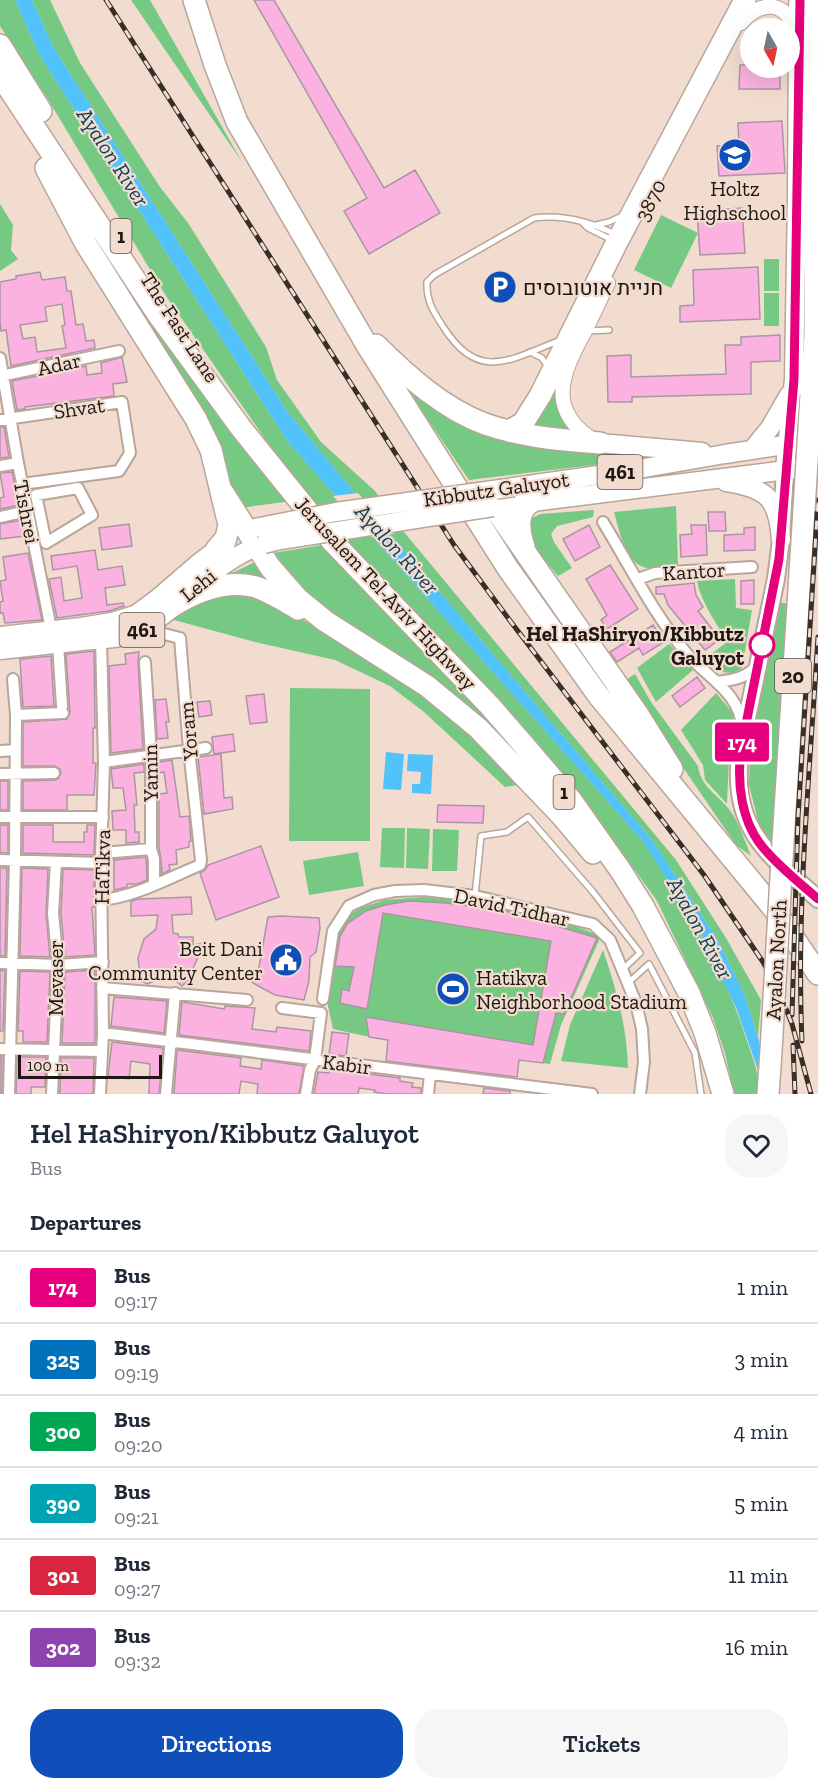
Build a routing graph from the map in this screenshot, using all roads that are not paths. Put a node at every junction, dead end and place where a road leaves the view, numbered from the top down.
1 (194, 0) edge
2 (745, 0) edge
3 (800, 0) edge
4 (817, 0) edge
5 (745, 18) edge
6 (790, 18) edge
7 (799, 18) edge
8 (740, 27) edge
9 (0, 45) edge
10 (0, 75) edge
11 (798, 78) edge
12 (0, 80) edge
13 (640, 200) junction
14 (582, 222) junction
15 (596, 225) junction
16 (621, 241) junction
17 (321, 269) junction
18 (609, 330) dead end
19 (578, 336) junction
20 (119, 351) dead end
21 (528, 353) junction
22 (0, 358) edge
23 (550, 374) junction
24 (2, 376) edge
25 (794, 379) junction
26 (5, 419) edge
27 (241, 428) junction
28 (509, 431) junction
29 (818, 441) edge
30 (600, 443) junction
31 (788, 445) junction
32 (752, 450) junction
33 (725, 454) junction
34 (18, 463) junction
35 (0, 466) edge
36 (818, 466) edge
37 (785, 469) junction
38 (78, 476) junction
39 (694, 481) junction
40 (22, 484) junction
41 (78, 488) junction
42 (222, 491) junction
43 (477, 492) junction
44 (521, 497) junction
45 (27, 512) junction
46 (497, 512) junction
47 (0, 517) edge
48 (603, 522) dead end
49 (256, 537) junction
50 (781, 540) junction
51 (216, 550) junction
52 (528, 559) junction
53 (752, 567) dead end
54 (638, 579) junction
55 (171, 607) junction
56 (325, 621) junction
57 (144, 629) junction
58 (0, 636) edge
59 (54, 637) junction
60 (101, 639) junction
61 (0, 650) edge
62 (145, 662) dead end
63 (758, 664) junction
64 (13, 679) dead end
65 (717, 682) junction
66 (16, 715) junction
67 (742, 744) junction
68 (206, 748) dead end
69 (189, 749) junction
70 (15, 750) junction
71 (0, 751) edge
72 (151, 755) junction
73 (104, 762) junction
74 (14, 773) junction
75 (54, 773) dead end
76 (0, 774) edge
77 (0, 817) edge
78 (14, 817) junction
79 (103, 817) junction
80 (716, 838) junction
81 (151, 849) junction
82 (101, 858) junction
83 (0, 860) edge
84 (15, 860) junction
85 (56, 862) junction
86 (154, 884) junction
87 (475, 896) junction
88 (818, 899) edge
89 (101, 900) junction
90 (668, 954) junction
91 (103, 962) junction
92 (0, 963) edge
93 (12, 963) junction
94 (58, 965) junction
95 (623, 969) junction
96 (818, 974) edge
97 (628, 983) junction
98 (102, 988) junction
99 (175, 993) junction
100 (322, 999) dead end
101 (247, 1000) dead end
102 (282, 1008) dead end
103 (103, 1033) junction
104 (170, 1042) junction
105 (5, 1049) edge
106 (54, 1049) junction
107 (101, 1051) junction
108 (315, 1060) junction
109 (430, 1074) junction
110 (519, 1090) edge
111 (9, 1094) edge
112 (52, 1094) edge
113 (100, 1094) edge
114 (166, 1094) edge
115 (306, 1094) edge
116 (428, 1094) edge
117 (592, 1094) edge
118 (640, 1094) edge
119 (701, 1094) edge
120 (723, 1094) edge
121 (768, 1094) edge

1 - 17 highway
2 - 13 highway
3 - 7 highway
4 - 121 highway, Ayalon North / 20, bridge
5 - 6 street, 3870
8 - 16 street, 3870
9 - 27 highway, The Fast Lane / 1
10 - 27 highway, Jerusalem Tel-Aviv Highway / 1
11 - 25 main road
12 - 42 highway
13 - 15 lane
13 - 16 highway
14 - 15 lane
14 - 16 lane
14 - 21 lane
15 - 16 lane
16 - 19 highway
17 - 28 highway
17 - 80 highway
18 - 19 lane
19 - 21 lane
19 - 23 highway
19 - 30 street
20 - 24 street, Adar
21 - 23 lane
22 - 24 street, Tishrei
23 - 28 highway
24 - 26 street, Tishrei
25 - 31 main road
25 - 32 main road
26 - 34 street, Tishrei
26 - 38 street, Shvat
27 - 90 highway, Jerusalem Tel-Aviv Highway / 1
28 - 30 highway
29 - 31 main road, Kibbutz Galuyot
30 - 33 main road
31 - 32 main road, Kibbutz Galuyot / 461
31 - 37 main road
32 - 33 main road, Kibbutz Galuyot / 461
33 - 44 main road, Kibbutz Galuyot / 461
34 - 35 street
34 - 40 street, Tishrei
36 - 37 main road, Kibbutz Galuyot
37 - 39 main road, Kibbutz Galuyot / 461
37 - 50 main road
38 - 40 street
38 - 41 street
39 - 44 main road, Kibbutz Galuyot / 461
39 - 50 main road
40 - 45 street, Tishrei
41 - 41 street
42 - 49 highway
42 - 51 highway
43 - 44 main road, Kibbutz Galuyot / 461, bridge
43 - 46 highway, bridge
43 - 49 main road, Kibbutz Galuyot / 461, bridge
44 - 46 main road, Kibbutz Galuyot / 461
44 - 52 highway
45 - 47 street
45 - 59 street, Tishrei
46 - 49 main road, Kibbutz Galuyot / 461, bridge
46 - 52 highway
48 - 54 street
49 - 51 main road, Lehi / 461
49 - 55 main road, Lehi / 461
49 - 56 highway
50 - 63 main road
51 - 59 main road, Lehi / 461
52 - 80 highway
53 - 54 street, Kantor
54 - 65 street
55 - 56 highway
55 - 57 main road, Lehi / 461
56 - 90 highway
57 - 60 main road, Lehi / 461
57 - 69 street, Yoram
58 - 59 main road, Lehi / 461
59 - 60 main road, Lehi / 461
59 - 61 main road, Lehi / 461
59 - 66 street, Tishrei
60 - 73 street, HaTikva
62 - 72 street, Yamin
63 - 65 street
63 - 67 main road
64 - 66 street
65 - 67 street
66 - 70 street
67 - 88 main road
68 - 69 street
69 - 72 street
69 - 86 street, Yoram
70 - 71 street
70 - 74 street
72 - 73 street
72 - 81 street, Yamin
73 - 79 street, HaTikva
74 - 75 street
74 - 76 street
74 - 78 street
77 - 78 street
78 - 79 street
78 - 84 street
79 - 82 street, HaTikva
80 - 96 highway
81 - 82 street
81 - 86 street, Yamin
82 - 85 street
82 - 89 street, HaTikva
83 - 84 street
84 - 85 street
84 - 93 street
85 - 94 street, Mevaser
86 - 89 street
87 - 95 street, David Tidhar
87 - 95 lane
87 - 100 street, David Tidhar
89 - 91 street, HaTikva
90 - 120 highway, Jerusalem Tel-Aviv Highway / 1
91 - 94 street
91 - 98 street, HaTikva
92 - 93 street
93 - 94 street
93 - 105 street
94 - 106 street, Mevaser
95 - 97 street, David Tidhar
97 - 118 street, David Tidhar
97 - 119 lane
98 - 99 street
98 - 103 street, HaTikva
99 - 101 street
99 - 104 street
102 - 108 street
103 - 104 street, Kabir
103 - 107 street, HaTikva
104 - 108 street, Kabir
104 - 114 street
105 - 106 street
105 - 111 street
106 - 107 street
106 - 112 street, Mevaser
107 - 113 street, HaTikva
108 - 109 street, Kabir
108 - 115 street
109 - 110 street, Kabir
109 - 116 street
110 - 117 street, Kabir

